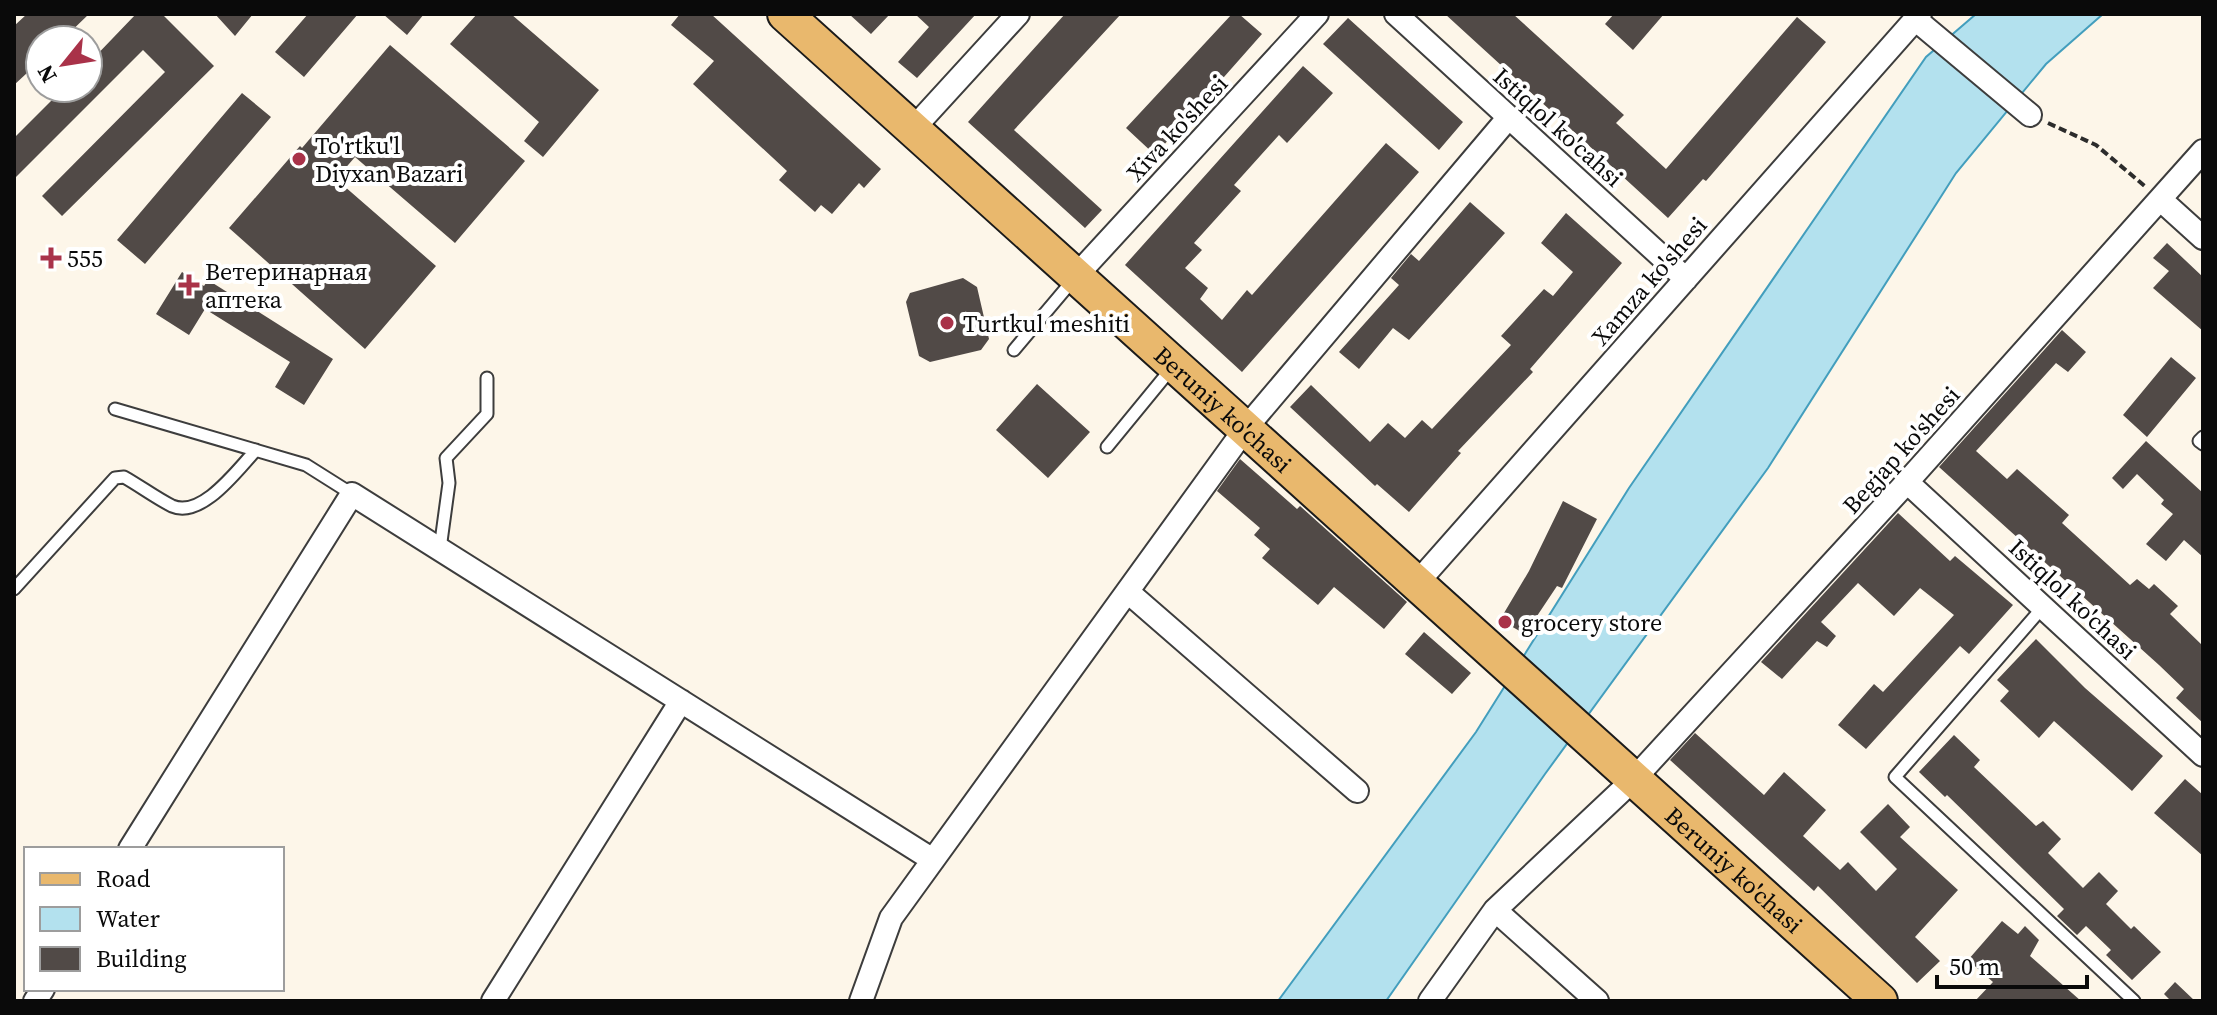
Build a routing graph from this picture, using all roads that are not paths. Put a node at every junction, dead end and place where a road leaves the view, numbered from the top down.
1 (785, 14) edge
2 (1018, 14) edge
3 (1317, 14) edge
4 (1396, 14) edge
5 (1917, 16) edge
6 (2030, 115) road end
7 (1509, 117) junction
8 (911, 131) junction
9 (2203, 151) edge
10 (2161, 200) junction
11 (2203, 238) edge
12 (1075, 277) junction
13 (1686, 279) junction
14 (1014, 350) dead end
15 (1174, 365) junction
16 (487, 378) dead end
17 (115, 409) dead end
18 (1245, 429) junction
19 (2203, 437) edge
20 (2203, 444) edge
21 (1107, 447) dead end
22 (256, 450) junction
23 (1907, 482) junction
24 (352, 494) junction
25 (440, 549) junction
26 (1417, 583) junction
27 (14, 589) edge
28 (1128, 592) junction
29 (2043, 607) junction
30 (681, 701) junction
31 (2203, 755) edge
32 (1633, 780) junction
33 (1357, 791) dead end
34 (131, 847) edge
35 (933, 860) junction
36 (1495, 910) junction
37 (493, 1001) edge
38 (861, 1001) edge
39 (1430, 1001) edge
40 (1597, 1001) edge
41 (1880, 1001) edge
42 (2134, 1001) edge

1 - 8 main road, Beruniy ko'chasi
2 - 8 street
3 - 12 street, Xiva ko'shesi
4 - 7 street, Istiqlol ko'cahsi
5 - 6 street
5 - 13 street, Xamza ko'shesi
7 - 13 street, Istiqlol ko'cahsi
7 - 18 street
8 - 12 main road, Beruniy ko'chasi
9 - 10 street, Begjap ko'shesi
10 - 11 street
10 - 23 street, Begjap ko'shesi
12 - 14 lane
12 - 15 main road, Beruniy ko'chasi
13 - 26 street, Xamza ko'shesi
15 - 18 main road, Beruniy ko'chasi
15 - 21 lane
16 - 25 lane
17 - 22 lane
18 - 26 main road, Beruniy ko'chasi
18 - 28 street
19 - 20 lane
22 - 24 lane
22 - 27 lane
23 - 29 street, Istiqlol ko'chasi
23 - 32 street, Begjap ko'shesi
24 - 25 street
24 - 34 street
25 - 30 street
26 - 32 main road, Beruniy ko'chasi
28 - 33 street
28 - 35 street
29 - 31 street, Istiqlol ko'chasi
29 - 42 lane
30 - 35 street
30 - 37 street
32 - 36 street, Begjap ko'shesi
32 - 41 main road, Beruniy ko'chasi
35 - 38 street
36 - 39 street, Begjap ko'shesi
36 - 40 street

